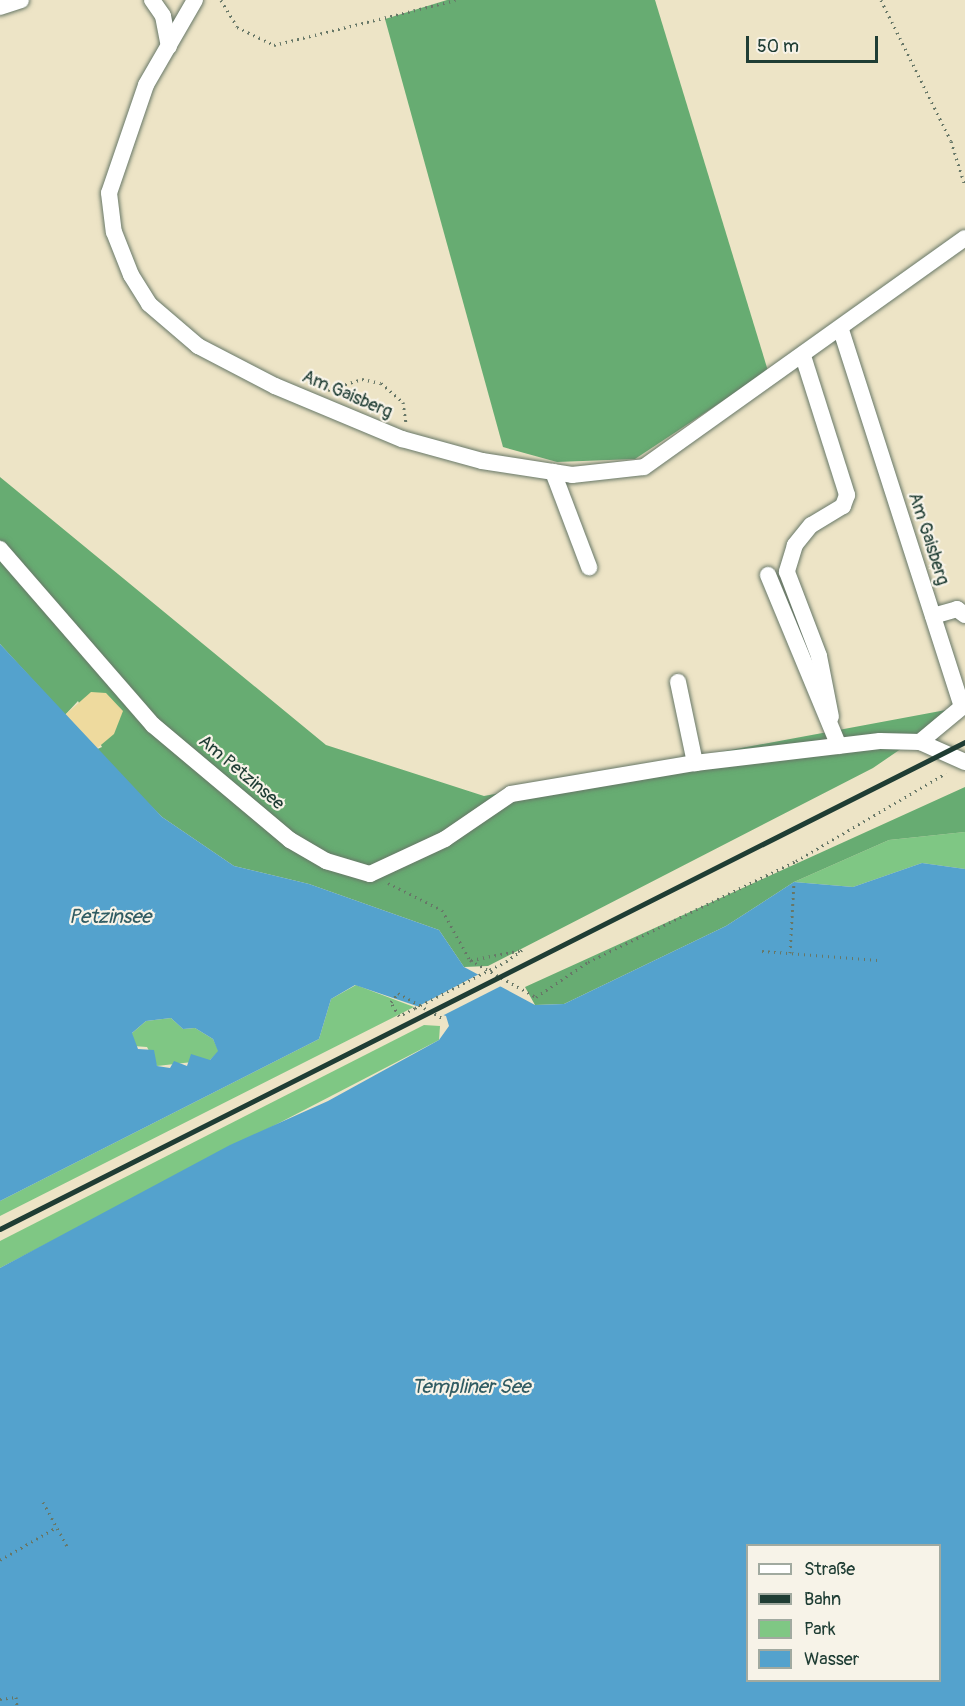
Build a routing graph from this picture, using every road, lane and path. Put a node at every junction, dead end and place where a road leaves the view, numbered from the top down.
1 (21, 0) edge
2 (152, 0) edge
3 (195, 0) edge
4 (221, 0) edge
5 (456, 0) edge
6 (882, 0) edge
7 (0, 7) edge
8 (169, 46) junction
9 (965, 186) edge
10 (965, 239) edge
11 (841, 330) junction
12 (803, 356) junction
13 (315, 402) junction
14 (402, 439) junction
15 (554, 472) junction
16 (0, 549) edge
17 (589, 567) dead end
18 (768, 575) dead end
19 (965, 615) edge
20 (933, 616) junction
21 (678, 682) dead end
22 (831, 717) junction
23 (920, 742) junction
24 (839, 746) junction
25 (695, 763) junction
26 (960, 765) edge
27 (370, 874) junction
28 (794, 882) dead end
29 (762, 951) dead end
30 (790, 954) junction
31 (470, 960) junction
32 (878, 960) dead end
33 (444, 1019) dead end
34 (44, 1502) dead end
35 (57, 1527) junction
36 (67, 1546) dead end
37 (0, 1560) edge
38 (0, 1699) edge
39 (17, 1706) edge

1 - 7 street
2 - 8 street
3 - 8 street, Am Gaisberg
4 - 5 path
6 - 9 path
8 - 13 street, Am Gaisberg
10 - 11 street, Am Gaisberg
11 - 12 street, Am Gaisberg
11 - 20 street, Am Gaisberg
12 - 15 street, Am Gaisberg
12 - 22 street
13 - 14 street, Am Gaisberg
13 - 14 path
14 - 15 street, Am Gaisberg
15 - 17 street
16 - 27 street, Am Petzinsee
18 - 22 street
19 - 20 street
20 - 23 street, Am Gaisberg
21 - 25 street
22 - 24 street
23 - 24 street
23 - 26 street
24 - 25 street
25 - 27 street
26 - 31 path
27 - 31 path
28 - 30 path
29 - 30 path
30 - 32 path
31 - 33 path, bridge
34 - 35 path
35 - 36 path
35 - 37 path
38 - 39 path

